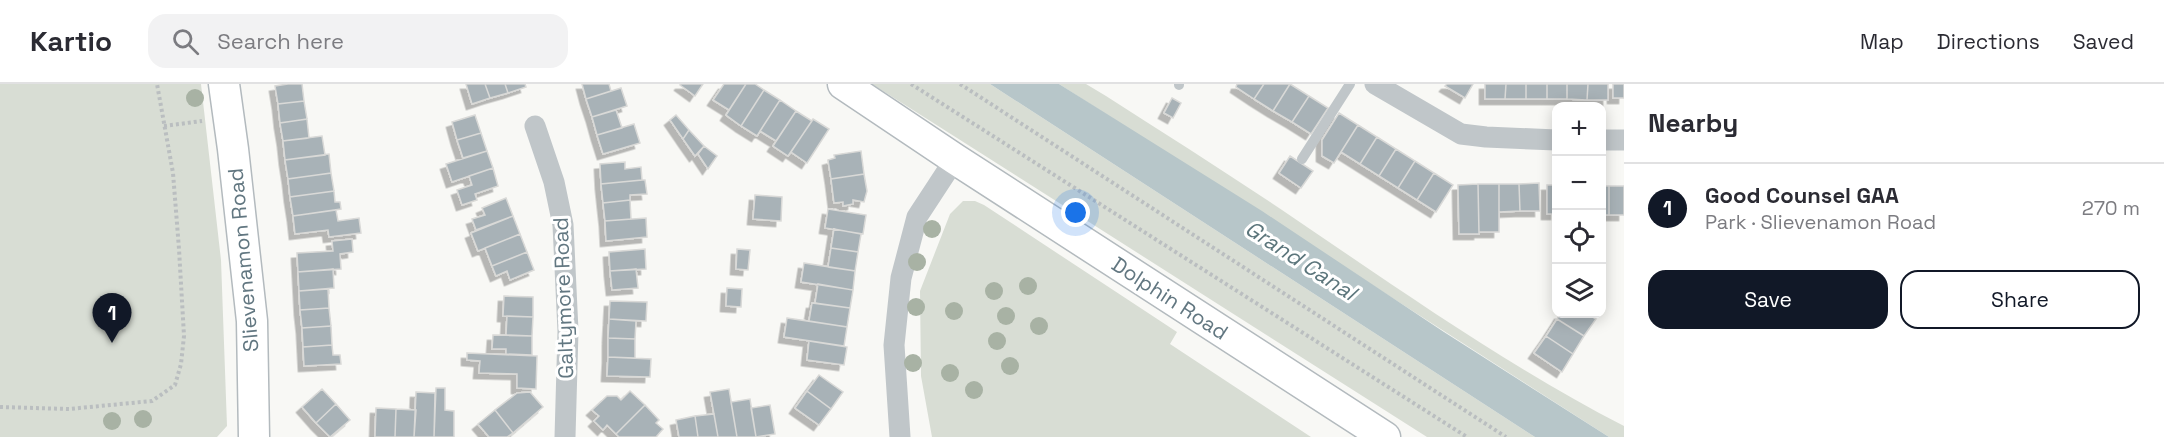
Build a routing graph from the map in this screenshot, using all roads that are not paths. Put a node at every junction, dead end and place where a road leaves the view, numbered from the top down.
1 (224, 84) edge
2 (843, 84) edge
3 (1350, 84) edge
4 (1375, 84) edge
5 (535, 126) dead end
6 (1552, 140) edge
7 (1606, 140) edge
8 (1624, 140) edge
9 (955, 159) junction
10 (1302, 159) dead end
11 (254, 437) edge
12 (565, 437) edge
13 (900, 437) edge
14 (1385, 437) edge

1 - 11 main road, Slievenamon Road
2 - 9 main road, Dolphin Road
3 - 10 lane
4 - 6 street
5 - 12 street, Galtymore Road
7 - 8 street
9 - 13 street
9 - 14 main road, Dolphin Road

